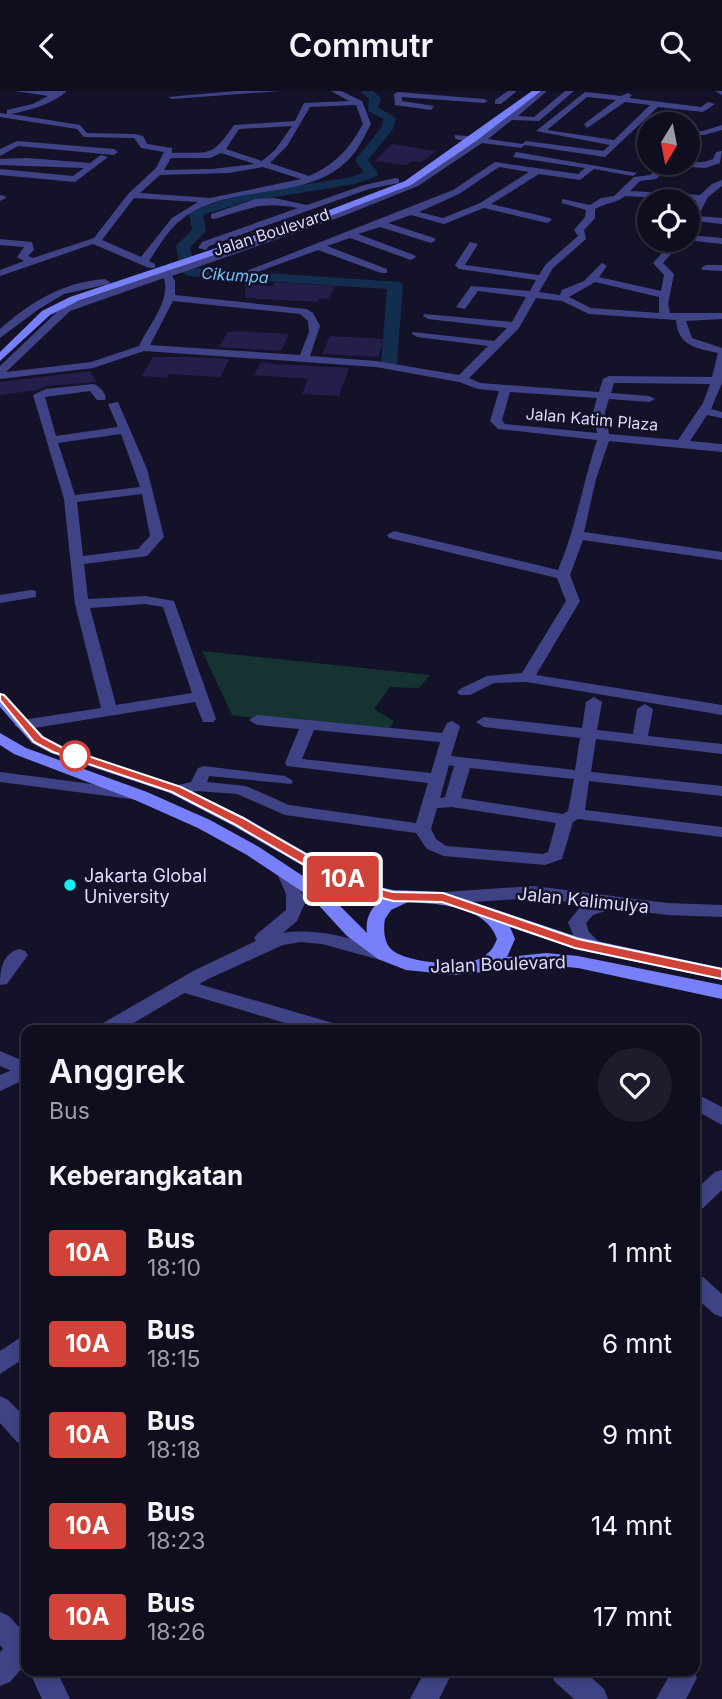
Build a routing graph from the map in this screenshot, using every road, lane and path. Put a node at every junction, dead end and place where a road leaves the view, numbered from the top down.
1 (19, 91) edge
2 (276, 91) edge
3 (335, 91) edge
4 (468, 91) edge
5 (513, 91) edge
6 (522, 91) edge
7 (537, 91) edge
8 (543, 91) edge
9 (570, 91) edge
10 (633, 91) edge
11 (61, 93) edge
12 (587, 93) edge
13 (669, 95) dead end
14 (172, 97) dead end
15 (459, 97) junction
16 (698, 98) dead end
17 (623, 99) junction
18 (496, 102) junction
19 (359, 103) junction
20 (656, 103) junction
21 (431, 108) dead end
22 (0, 115) edge
23 (510, 118) junction
24 (554, 122) junction
25 (298, 123) junction
26 (566, 123) dead end
27 (577, 125) dead end
28 (722, 127) edge
29 (496, 129) junction
30 (609, 129) dead end
31 (512, 131) dead end
32 (540, 131) junction
33 (627, 131) junction
34 (700, 133) edge
35 (457, 138) junction
36 (475, 141) junction
37 (616, 143) junction
38 (711, 145) dead end
39 (52, 146) junction
40 (548, 146) junction
41 (722, 146) edge
42 (518, 148) junction
43 (221, 150) junction
44 (114, 152) dead end
45 (74, 154) dead end
46 (605, 154) junction
47 (722, 154) edge
48 (168, 156) junction
49 (103, 157) dead end
50 (37, 158) dead end
51 (532, 158) junction
52 (0, 159) edge
53 (62, 163) junction
54 (264, 164) junction
55 (498, 164) junction
56 (700, 165) edge
57 (93, 166) junction
58 (592, 166) junction
59 (537, 171) junction
60 (0, 172) edge
61 (157, 172) junction
62 (633, 173) dead end
63 (700, 174) dead end
64 (655, 175) edge
65 (312, 180) junction
66 (722, 180) edge
67 (396, 181) joint
68 (0, 182) edge
69 (26, 185) dead end
70 (625, 193) junction
71 (450, 194) junction
72 (132, 195) junction
73 (463, 196) dead end
74 (703, 198) junction
75 (211, 200) junction
76 (565, 201) dead end
77 (700, 201) edge
78 (482, 202) junction
79 (591, 208) junction
80 (316, 212) junction
81 (410, 212) junction
82 (214, 216) dead end
83 (547, 220) dead end
84 (722, 221) edge
85 (700, 222) edge
86 (373, 227) junction
87 (398, 230) junction
88 (351, 235) junction
89 (431, 240) dead end
90 (700, 240) edge
91 (96, 241) junction
92 (368, 241) junction
93 (722, 241) edge
94 (0, 242) edge
95 (472, 244) dead end
96 (320, 247) junction
97 (204, 250) junction
98 (668, 252) edge
99 (411, 257) dead end
100 (496, 260) dead end
101 (33, 261) junction
102 (147, 264) junction
103 (603, 266) dead end
104 (706, 268) dead end
105 (722, 268) edge
106 (384, 271) dead end
107 (489, 271) junction
108 (249, 272) dead end
109 (0, 273) edge
110 (166, 274) junction
111 (540, 278) junction
112 (594, 279) junction
113 (105, 282) junction
114 (665, 295) junction
115 (533, 296) junction
116 (170, 298) junction
117 (564, 298) junction
118 (461, 307) dead end
119 (428, 316) dead end
120 (665, 316) junction
121 (722, 316) edge
122 (684, 317) junction
123 (515, 326) junction
124 (417, 334) dead end
125 (0, 335) edge
126 (0, 342) edge
127 (494, 344) junction
128 (143, 348) junction
129 (722, 353) edge
130 (0, 358) edge
131 (304, 358) junction
132 (0, 374) edge
133 (461, 379) junction
134 (717, 381) junction
135 (505, 388) junction
136 (604, 394) junction
137 (102, 398) dead end
138 (649, 398) dead end
139 (114, 404) dead end
140 (703, 411) junction
141 (722, 415) edge
142 (126, 430) junction
143 (604, 437) junction
144 (51, 440) junction
145 (682, 444) junction
146 (722, 448) edge
147 (145, 490) junction
148 (70, 499) junction
149 (394, 535) dead end
150 (578, 535) junction
151 (722, 556) edge
152 (76, 561) junction
153 (563, 575) junction
154 (31, 594) dead end
155 (0, 599) edge
156 (82, 604) junction
157 (527, 678) junction
158 (465, 692) dead end
159 (201, 696) junction
160 (0, 698) edge
161 (594, 702) dead end
162 (645, 709) dead end
163 (722, 710) edge
164 (110, 712) junction
165 (208, 719) dead end
166 (257, 720) dead end
167 (484, 722) dead end
168 (22, 725) junction
169 (308, 726) junction
170 (589, 735) junction
171 (0, 738) edge
172 (640, 740) junction
173 (722, 749) edge
174 (443, 760) junction
175 (293, 763) junction
176 (463, 763) junction
177 (0, 777) edge
178 (582, 778) junction
179 (437, 779) junction
180 (285, 781) junction
181 (197, 786) junction
182 (176, 790) junction
183 (722, 791) edge
184 (141, 796) junction
185 (452, 802) junction
186 (432, 803) junction
187 (277, 805) junction
188 (570, 817) junction
189 (423, 829) junction
190 (722, 832) edge
191 (285, 871) junction
192 (406, 897) junction
193 (443, 898) junction
194 (628, 905) junction
195 (485, 912) junction
196 (722, 912) edge
197 (596, 948) junction
198 (19, 955) dead end
199 (384, 955) junction
200 (242, 956) junction
201 (479, 967) junction
202 (722, 974) edge
203 (0, 979) edge
204 (185, 986) junction
205 (722, 992) edge
206 (116, 1025) edge
207 (316, 1025) edge
208 (0, 1058) edge
209 (21, 1068) edge
210 (21, 1073) edge
211 (0, 1084) edge
212 (700, 1103) edge
213 (722, 1117) edge
214 (722, 1178) edge
215 (700, 1194) edge
216 (700, 1288) edge
217 (722, 1307) edge
218 (21, 1348) edge
219 (0, 1364) edge
220 (0, 1407) edge
221 (21, 1429) edge
222 (0, 1625) edge
223 (21, 1650) edge
224 (21, 1654) edge
225 (0, 1672) edge
226 (44, 1676) edge
227 (437, 1676) edge
228 (569, 1676) edge
229 (56, 1699) edge
230 (424, 1699) edge
231 (594, 1699) edge

1 - 11 street
2 - 14 street
3 - 19 street
4 - 15 street
5 - 18 street
6 - 18 main road
7 - 36 main road, Jalan Boulevard
8 - 23 street
9 - 23 street
10 - 17 street
11 - 22 street
12 - 17 street
12 - 24 street
13 - 20 street
15 - 18 street
15 - 21 street
16 - 20 street
17 - 20 street
17 - 27 street
18 - 35 main road
19 - 25 street
19 - 65 street
20 - 33 street
22 - 48 street
23 - 29 street
24 - 26 street
24 - 32 street
25 - 43 street
25 - 54 street
28 - 34 street
29 - 31 street
29 - 36 street
30 - 33 street
32 - 37 street
32 - 42 street
33 - 37 street
35 - 36 street
35 - 67 main road
36 - 42 street
36 - 80 main road, Jalan Boulevard
37 - 46 street
38 - 41 street
39 - 44 street
39 - 50 street
39 - 52 street
40 - 42 street
40 - 46 street
40 - 51 street
42 - 51 street
42 - 55 street
43 - 48 street
43 - 54 street
45 - 53 street
46 - 58 street
47 - 56 street
48 - 61 street
49 - 57 street
51 - 58 street
52 - 53 street
53 - 57 street
54 - 61 street
54 - 65 street
55 - 59 street
55 - 71 street
57 - 60 street
58 - 59 street
58 - 62 street
59 - 78 street
61 - 72 street
63 - 66 street
64 - 70 street
65 - 75 street
66 - 74 street
67 - 80 street
68 - 69 street
70 - 74 street
70 - 79 street
71 - 73 street
71 - 81 street
72 - 75 street
72 - 91 street
74 - 77 street
75 - 102 street
76 - 79 street
78 - 81 street
78 - 83 street
79 - 111 street
80 - 82 street
80 - 86 street
80 - 97 main road, Jalan Boulevard
80 - 110 street
81 - 86 street
84 - 85 street
86 - 87 street
86 - 88 street
87 - 89 street
87 - 92 street
88 - 92 street
88 - 96 street
90 - 93 street
91 - 101 street
91 - 102 street
92 - 99 street
94 - 101 street
95 - 107 street
96 - 106 street
96 - 108 street
97 - 102 main road, Jalan Boulevard
97 - 130 main road, Jalan Boulevard
98 - 114 street
100 - 107 street
101 - 109 street
102 - 113 main road, Jalan Boulevard
103 - 112 street
104 - 105 street
107 - 111 street
110 - 116 street
110 - 132 street
111 - 115 street
112 - 114 street
112 - 117 street
113 - 125 street
113 - 126 main road, Jalan Boulevard
114 - 120 street
115 - 117 street
115 - 118 street
115 - 123 street
116 - 128 street
116 - 131 street
117 - 120 street
119 - 123 street
120 - 122 street
121 - 122 street
122 - 129 street
123 - 127 street
124 - 127 street
127 - 133 street
128 - 131 street
128 - 132 street
129 - 134 street
131 - 133 street
133 - 135 street
134 - 136 street
134 - 140 street
135 - 136 street
135 - 143 street, Jalan Katim Plaza
136 - 138 street
136 - 143 street
137 - 144 street
139 - 142 street
140 - 141 street
140 - 145 street
142 - 144 street
142 - 147 street
143 - 145 street, Jalan Katim Plaza
143 - 150 street
144 - 148 street
145 - 146 street, Jalan Katim Plaza
147 - 148 street
147 - 152 street
148 - 152 street
149 - 153 street
150 - 151 street
150 - 153 street
152 - 156 street
153 - 157 street
154 - 155 street
156 - 159 street
156 - 164 street
157 - 158 street
157 - 163 street
159 - 164 street
159 - 165 street
160 - 168 main road
161 - 170 street
162 - 172 street
164 - 168 street
166 - 169 street
167 - 170 street
168 - 182 main road
169 - 174 street
169 - 175 street
170 - 172 street
170 - 178 street
171 - 184 main road, Jalan Boulevard
172 - 173 street
174 - 176 street
174 - 179 street
175 - 179 street
175 - 180 street
176 - 178 street
176 - 185 street
177 - 184 street
178 - 183 street
178 - 188 street
179 - 186 street
180 - 181 street
180 - 187 street
181 - 182 street
181 - 187 street
182 - 192 main road, Jalan Boulevard
184 - 191 main road, Jalan Boulevard
185 - 186 street
185 - 188 street
186 - 189 street
187 - 189 street
188 - 189 street
188 - 190 street
191 - 199 main road, Jalan Boulevard
191 - 200 street
192 - 193 main road, Jalan Boulevard
192 - 199 main road
193 - 194 street, Jalan Kalimulya
193 - 195 main road, Jalan Boulevard
194 - 196 street, Jalan Kalimulya
194 - 197 street
195 - 197 main road, Jalan Boulevard
195 - 201 main road
197 - 202 main road, Jalan Boulevard
198 - 203 street
199 - 200 street
199 - 201 main road, Jalan Boulevard
200 - 204 street
201 - 205 main road, Jalan Boulevard
204 - 206 street
204 - 207 street
208 - 209 street
210 - 211 street
212 - 213 street
214 - 215 street
216 - 217 street
218 - 219 street
220 - 221 street
222 - 223 street
224 - 225 street
226 - 229 street
227 - 230 street
228 - 231 street

